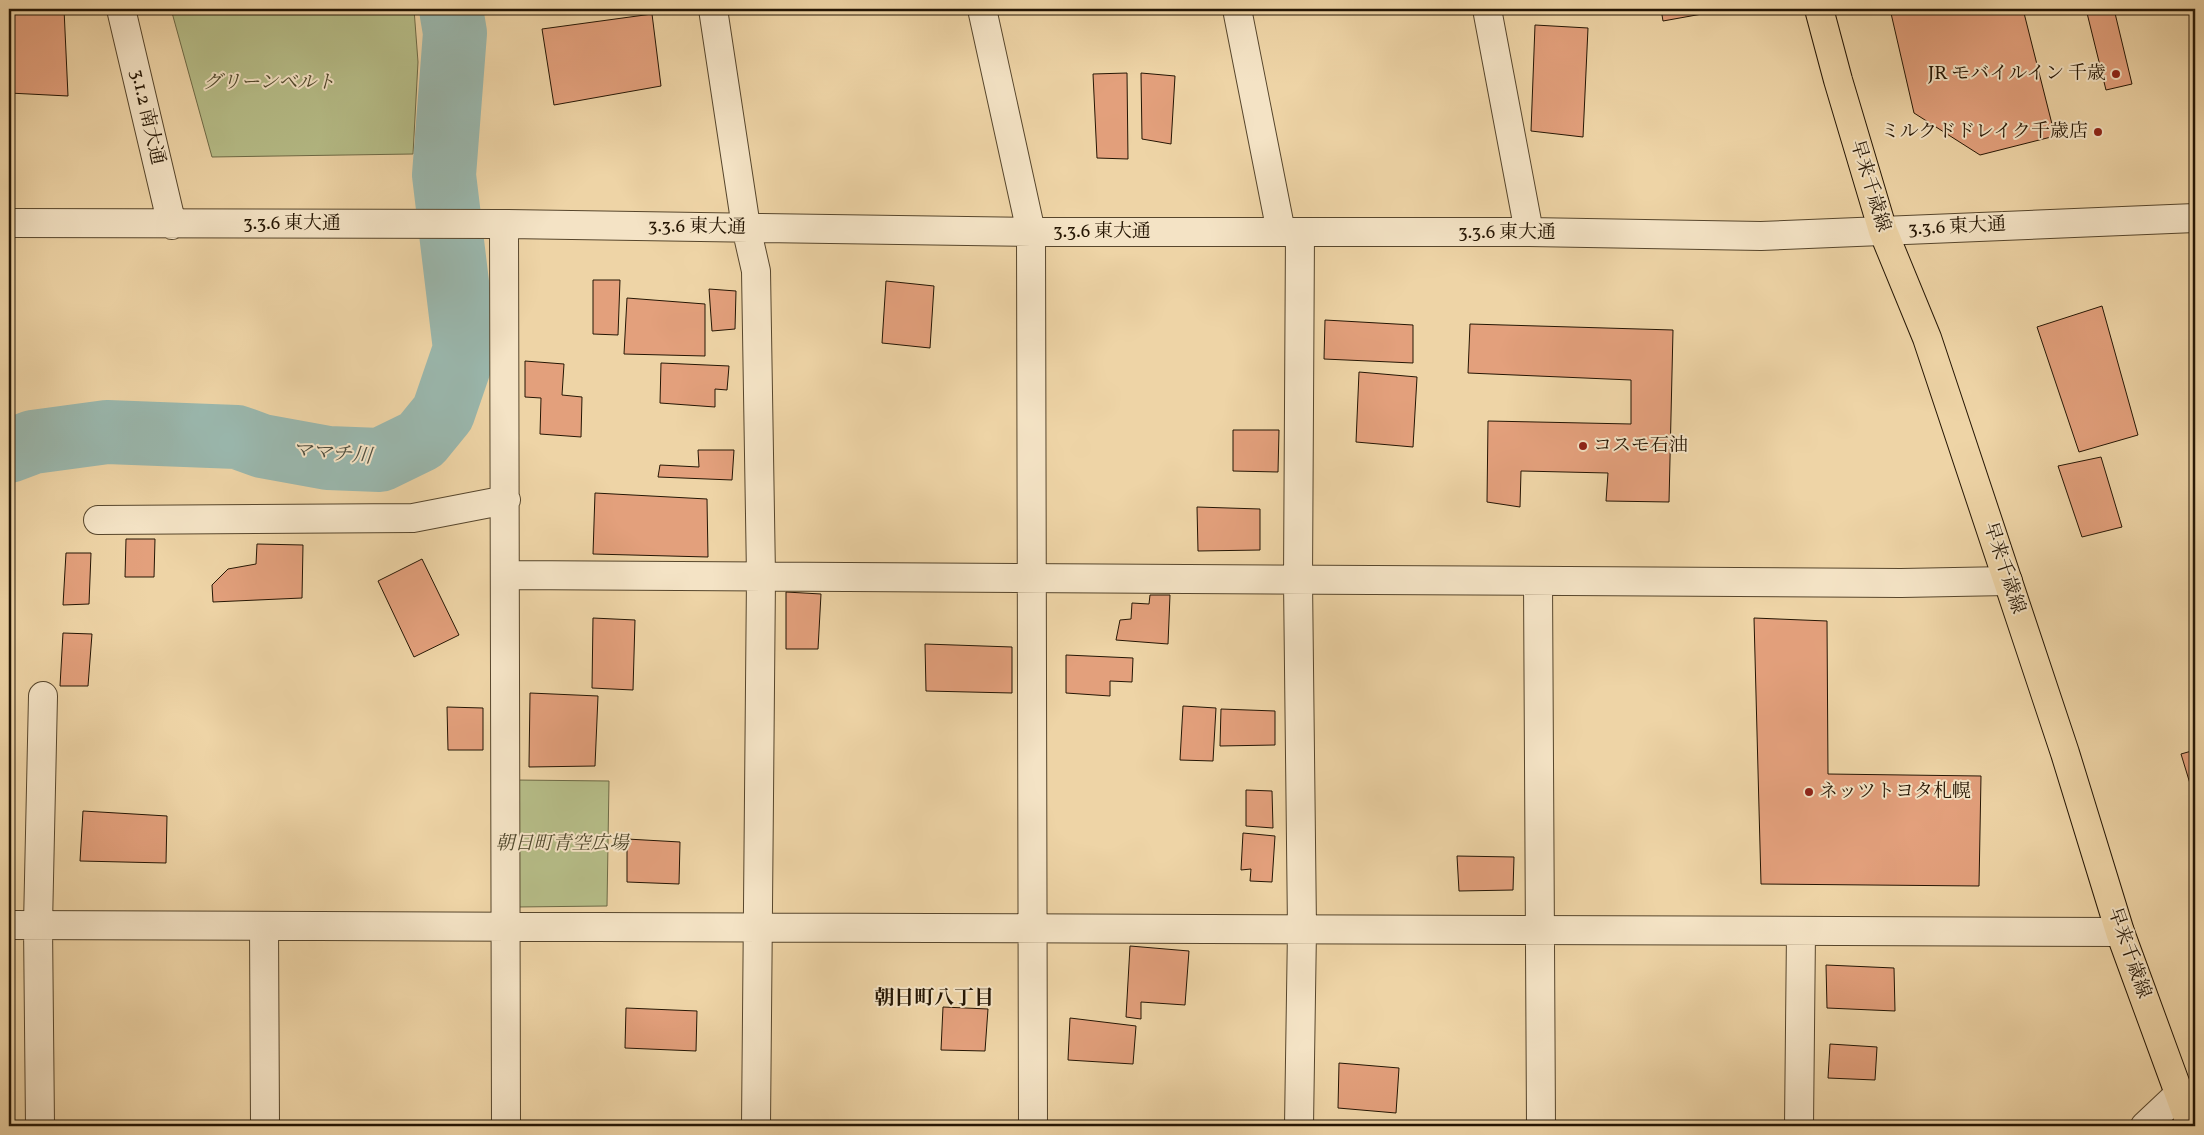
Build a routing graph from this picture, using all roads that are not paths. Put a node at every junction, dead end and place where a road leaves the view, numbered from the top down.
1 (121, 9) edge
2 (713, 9) edge
3 (982, 9) edge
4 (1237, 9) edge
5 (1487, 9) edge
6 (1820, 9) edge
7 (2195, 218) edge
8 (9, 223) edge
9 (504, 224) junction
10 (172, 225) junction
11 (746, 227) junction
12 (1884, 230) junction
13 (1031, 232) junction
14 (1291, 232) junction
15 (1529, 232) junction
16 (506, 500) junction
17 (98, 520) dead end
18 (506, 575) junction
19 (761, 576) junction
20 (1032, 578) junction
21 (1298, 580) junction
22 (1538, 581) junction
23 (2008, 581) junction
24 (43, 696) dead end
25 (9, 925) edge
26 (38, 925) junction
27 (264, 926) junction
28 (506, 926) junction
29 (758, 927) junction
30 (1033, 928) junction
31 (1302, 929) junction
32 (1541, 930) junction
33 (1801, 931) junction
34 (2120, 932) junction
35 (2179, 1094) junction
36 (40, 1126) edge
37 (265, 1126) edge
38 (506, 1126) edge
39 (756, 1126) edge
40 (1033, 1126) edge
41 (1299, 1126) edge
42 (1540, 1126) edge
43 (1800, 1126) edge
44 (2145, 1126) edge
45 (2191, 1126) edge

1 - 10 street, 3.1.2 南大通
2 - 11 street
3 - 13 street
4 - 14 street
5 - 15 street
6 - 12 main road, 早来千歳線
7 - 12 street, 3.3.6 東大通
8 - 10 street, 3.3.6 東大通
9 - 10 street, 3.3.6 東大通
9 - 11 street, 3.3.6 東大通
9 - 16 street
11 - 13 street, 3.3.6 東大通
11 - 19 street
12 - 15 street, 3.3.6 東大通
12 - 23 main road, 早来千歳線
13 - 14 street, 3.3.6 東大通
13 - 20 street
14 - 15 street, 3.3.6 東大通
14 - 21 street
16 - 17 street
16 - 18 street
18 - 19 street
18 - 28 street
19 - 20 street
19 - 29 street
20 - 21 street
20 - 30 street
21 - 22 street
21 - 31 street
22 - 23 street
22 - 32 street
23 - 34 main road, 早来千歳線
24 - 26 street
25 - 26 street
26 - 27 street
26 - 36 street
27 - 28 street
27 - 37 street
28 - 29 street
28 - 38 street
29 - 30 street
29 - 39 street
30 - 31 street
30 - 40 street
31 - 32 street
31 - 41 street
32 - 33 street
32 - 42 street
33 - 34 street
33 - 43 street
34 - 35 main road, 早来千歳線
35 - 44 street
35 - 45 main road, 早来千歳線

